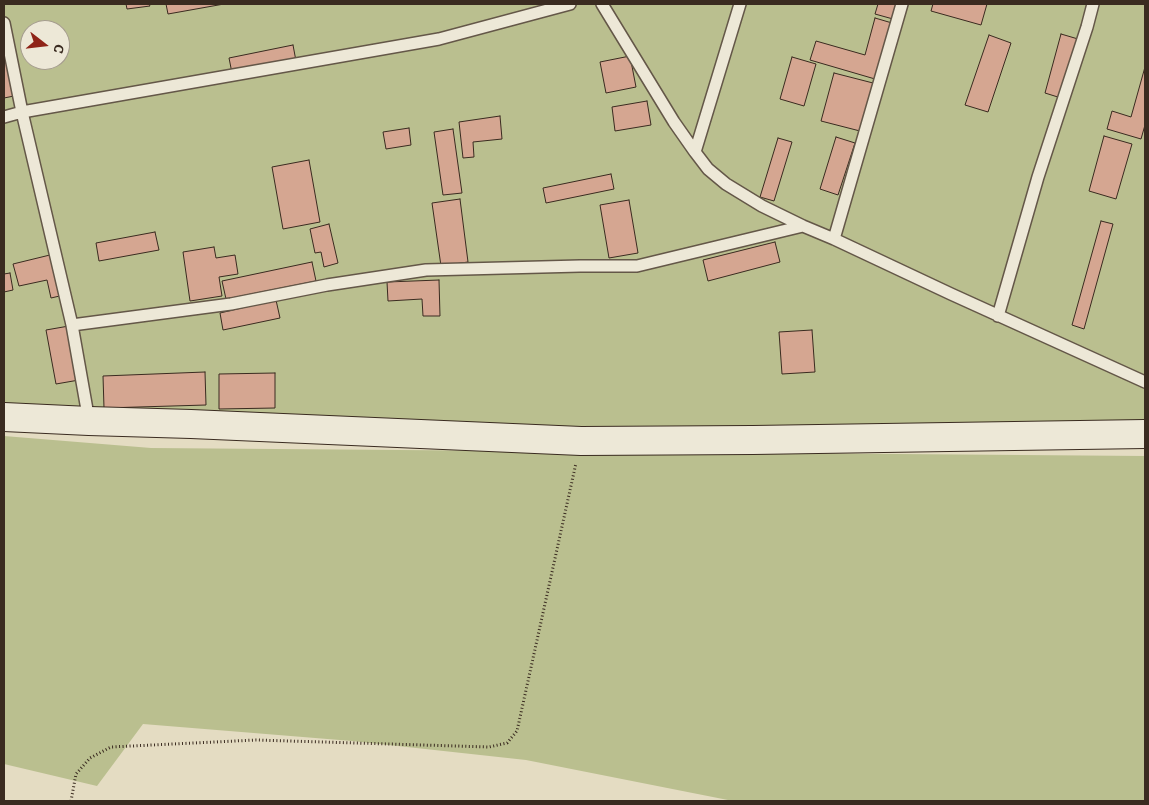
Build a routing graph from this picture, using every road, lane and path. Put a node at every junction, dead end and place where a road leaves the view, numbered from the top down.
1 (570, 4) edge
2 (602, 4) edge
3 (740, 4) edge
4 (902, 4) edge
5 (1094, 4) edge
6 (4, 23) edge
7 (22, 112) junction
8 (4, 116) edge
9 (695, 152) junction
10 (803, 226) junction
11 (834, 239) junction
12 (998, 316) junction
13 (72, 325) junction
14 (1145, 382) edge
15 (4, 416) edge
16 (89, 421) junction
17 (1145, 434) edge
18 (581, 441) junction
19 (71, 801) edge

1 - 7 lane
2 - 9 lane
3 - 9 lane
4 - 11 lane
5 - 12 lane
6 - 7 lane
7 - 8 lane
7 - 13 lane
9 - 10 lane
10 - 11 lane
10 - 13 lane
11 - 12 lane
12 - 14 lane
13 - 16 lane
15 - 16 street
16 - 18 street
17 - 18 street
18 - 19 path

